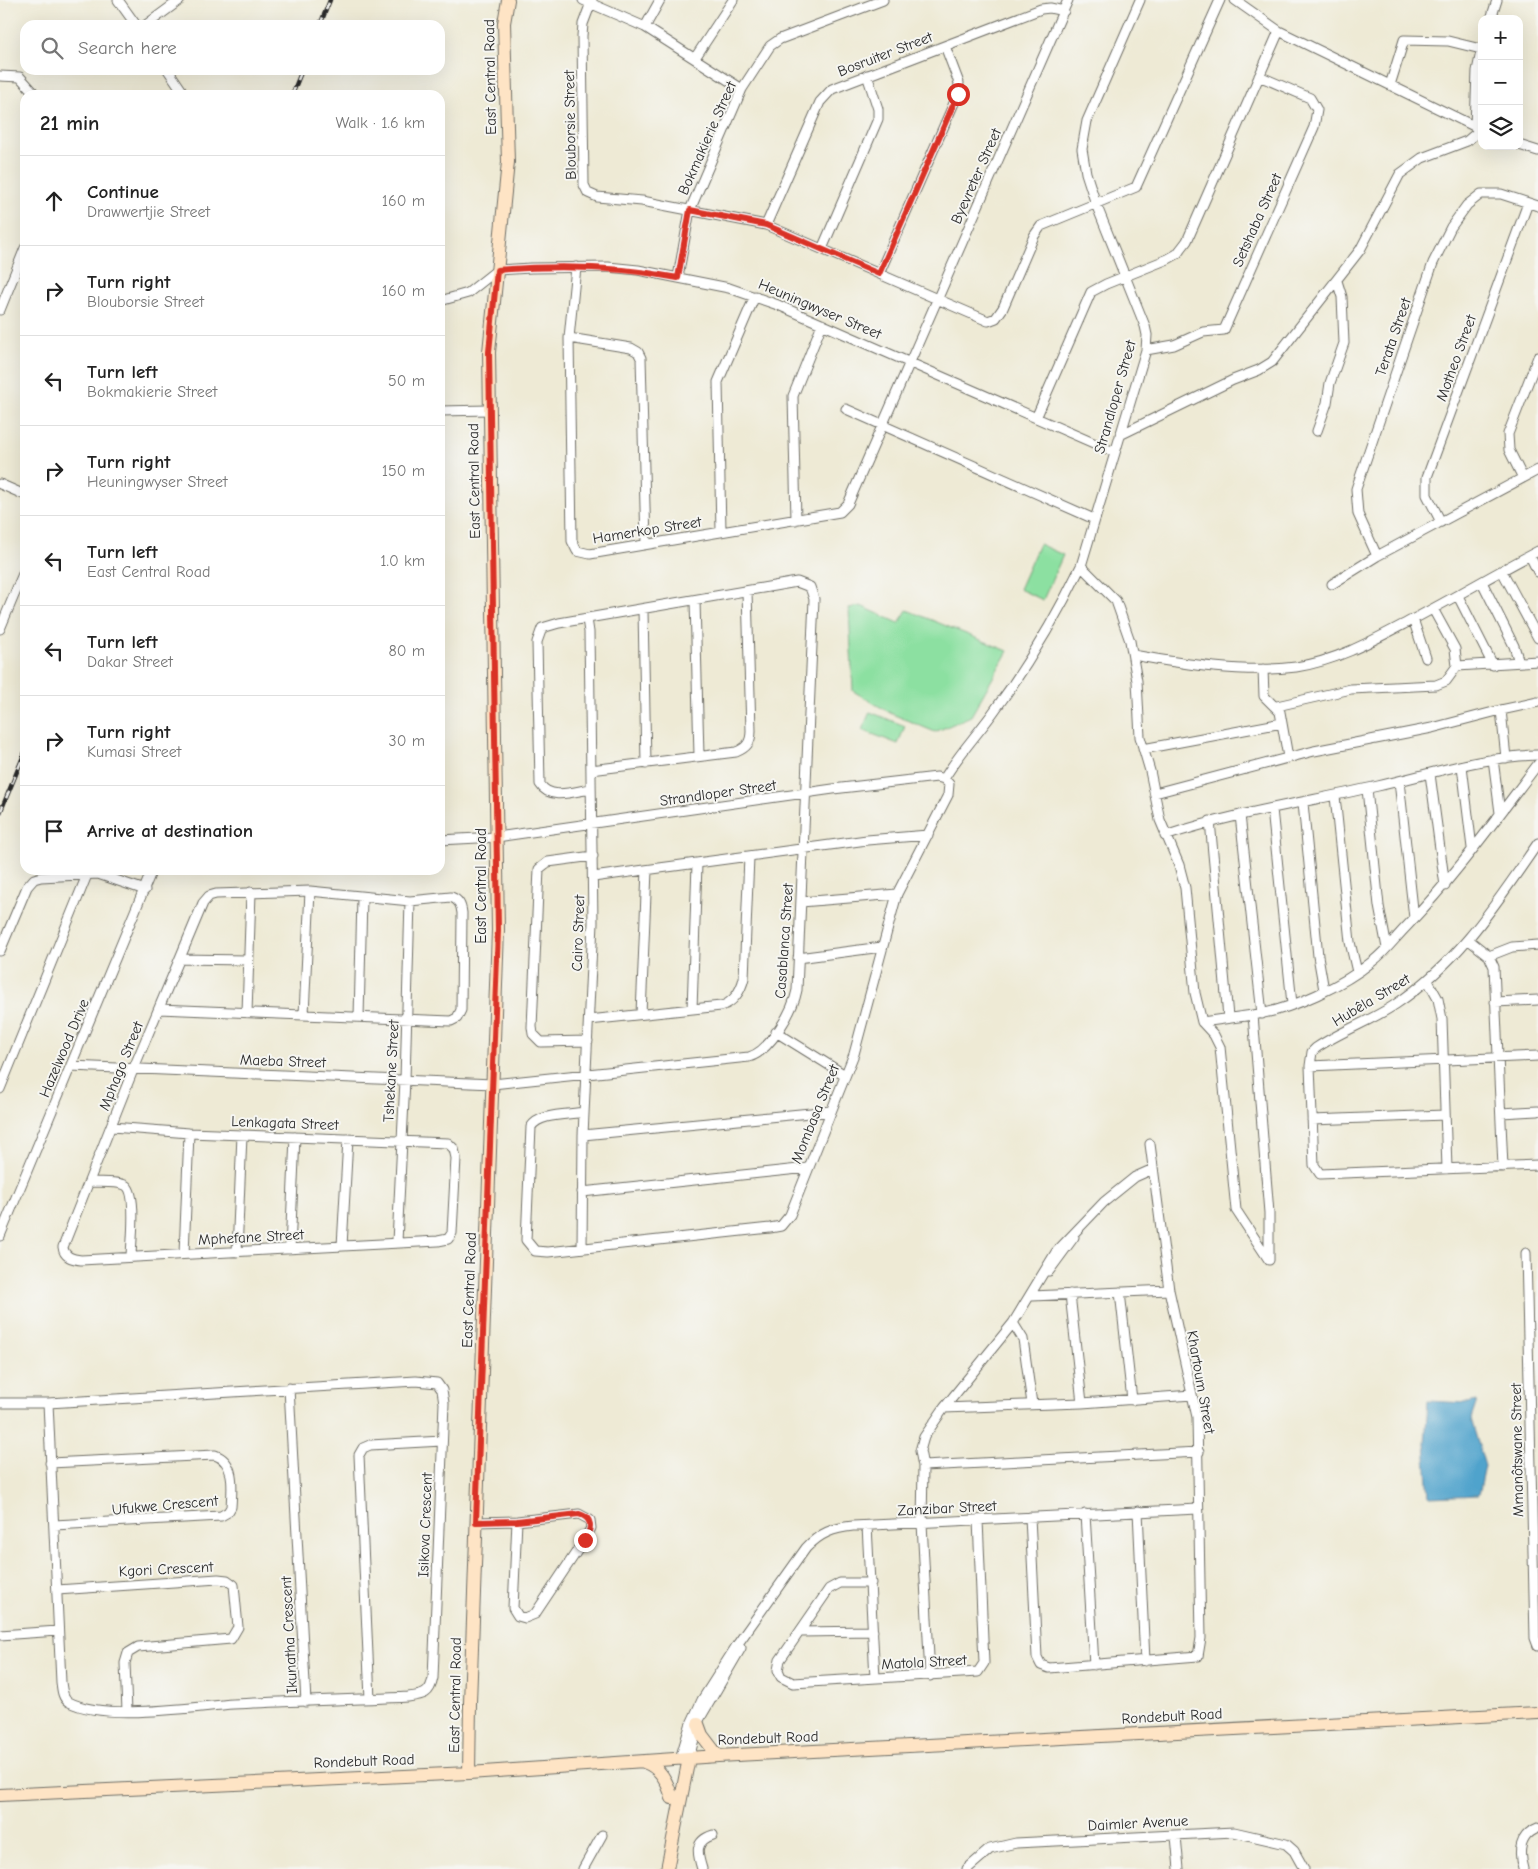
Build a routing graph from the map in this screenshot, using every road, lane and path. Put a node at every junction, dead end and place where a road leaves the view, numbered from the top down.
1 (118, 0) edge
2 (180, 0) edge
3 (508, 0) edge
4 (660, 0) edge
5 (733, 0) edge
6 (883, 0) edge
7 (1068, 0) edge
8 (1140, 0) edge
9 (1220, 0) edge
10 (1235, 0) edge
11 (1497, 0) edge
12 (589, 1) edge
13 (1064, 11) junction
14 (1492, 15) edge
15 (132, 20) edge
16 (153, 20) edge
17 (644, 27) junction
18 (1279, 31) junction
19 (945, 46) junction
20 (1478, 47) edge
21 (695, 58) junction
22 (1480, 60) edge
23 (171, 75) edge
24 (867, 75) junction
25 (0, 76) edge
26 (1260, 76) junction
27 (1390, 85) junction
28 (742, 89) junction
29 (32, 90) edge
30 (182, 90) edge
31 (1478, 105) edge
32 (1478, 129) edge
33 (1478, 130) edge
34 (1523, 146) edge
35 (1538, 151) edge
36 (1528, 203) junction
37 (1096, 204) junction
38 (1538, 206) edge
39 (690, 210) junction
40 (766, 225) junction
41 (822, 249) junction
42 (20, 260) edge
43 (576, 268) junction
44 (497, 270) junction
45 (879, 274) junction
46 (1124, 276) junction
47 (678, 278) junction
48 (1337, 280) junction
49 (755, 296) junction
50 (445, 300) edge
51 (937, 300) junction
52 (0, 310) edge
53 (822, 324) junction
54 (569, 338) junction
55 (1146, 350) junction
56 (1538, 357) edge
57 (909, 363) junction
58 (846, 408) dead end
59 (489, 410) junction
60 (445, 411) edge
61 (1036, 418) junction
62 (883, 426) junction
63 (1317, 431) dead end
64 (1120, 435) junction
65 (1114, 452) junction
66 (1538, 470) edge
67 (1523, 478) junction
68 (0, 484) edge
69 (20, 493) edge
70 (1094, 519) junction
71 (796, 520) junction
72 (1441, 522) junction
73 (721, 532) junction
74 (646, 544) junction
75 (1534, 553) edge
76 (1377, 556) junction
77 (1081, 566) junction
78 (1502, 571) junction
79 (1538, 572) edge
80 (20, 579) edge
81 (1482, 582) junction
82 (1332, 584) dead end
83 (747, 591) junction
84 (1458, 596) junction
85 (695, 600) junction
86 (1433, 608) junction
87 (643, 610) junction
88 (2, 616) edge
89 (587, 619) junction
90 (1413, 619) junction
91 (0, 629) edge
92 (1538, 638) edge
93 (1133, 655) junction
94 (1426, 658) dead end
95 (1538, 661) edge
96 (1519, 662) junction
97 (1492, 665) junction
98 (1457, 666) junction
99 (1263, 669) junction
100 (1538, 702) edge
101 (1276, 706) junction
102 (1500, 710) junction
103 (1282, 723) junction
104 (1143, 749) junction
105 (1538, 755) edge
106 (699, 756) junction
107 (1288, 757) junction
108 (1506, 758) junction
109 (1493, 759) junction
110 (646, 764) junction
111 (1538, 764) edge
112 (1462, 766) junction
113 (591, 770) junction
114 (1430, 774) junction
115 (943, 778) junction
116 (1399, 782) junction
117 (591, 789) junction
118 (1367, 789) junction
119 (1155, 793) junction
120 (806, 794) junction
121 (1335, 796) junction
122 (1303, 803) junction
123 (1272, 810) junction
124 (1500, 814) junction
125 (1240, 815) junction
126 (1210, 821) junction
127 (592, 823) junction
128 (928, 835) junction
129 (1165, 836) junction
130 (497, 837) junction
131 (445, 840) edge
132 (1538, 843) edge
133 (1472, 848) junction
134 (803, 849) junction
135 (593, 856) junction
136 (749, 857) junction
137 (697, 864) junction
138 (647, 870) junction
139 (87, 875) junction
140 (150, 875) edge
141 (593, 877) junction
142 (1445, 886) junction
143 (144, 890) junction
144 (310, 891) junction
145 (251, 892) junction
146 (897, 894) junction
147 (362, 898) junction
148 (410, 901) junction
149 (801, 902) junction
150 (1414, 918) junction
151 (1470, 940) junction
152 (1538, 945) edge
153 (882, 947) junction
154 (1387, 948) junction
155 (0, 952) edge
156 (1489, 956) junction
157 (180, 958) junction
158 (798, 958) junction
159 (247, 960) junction
160 (1357, 972) junction
161 (1428, 981) junction
162 (1324, 990) junction
163 (1538, 1000) edge
164 (1495, 1002) junction
165 (1292, 1004) junction
166 (159, 1009) junction
167 (692, 1009) junction
168 (246, 1013) junction
169 (304, 1014) junction
170 (641, 1014) junction
171 (1258, 1014) junction
172 (359, 1017) junction
173 (1228, 1017) junction
174 (407, 1020) junction
175 (589, 1020) junction
176 (1202, 1022) junction
177 (776, 1032) junction
178 (588, 1041) junction
179 (1538, 1056) edge
180 (1497, 1058) junction
181 (1443, 1061) junction
182 (71, 1066) junction
183 (1310, 1066) junction
184 (133, 1070) junction
185 (587, 1075) junction
186 (846, 1076) junction
187 (405, 1080) junction
188 (493, 1084) junction
189 (0, 1089) edge
190 (831, 1111) junction
191 (1538, 1111) edge
192 (584, 1112) junction
193 (1501, 1113) junction
194 (1445, 1115) junction
195 (1312, 1120) junction
196 (112, 1127) junction
197 (189, 1133) junction
198 (242, 1135) junction
199 (583, 1135) junction
200 (294, 1137) junction
201 (348, 1139) junction
202 (401, 1140) junction
203 (1150, 1144) dead end
204 (1538, 1165) edge
205 (1503, 1167) junction
206 (808, 1168) junction
207 (1447, 1169) junction
208 (1153, 1170) junction
209 (89, 1182) junction
210 (582, 1192) junction
211 (452, 1233) joint
212 (0, 1236) edge
213 (65, 1240) joint
214 (397, 1242) junction
215 (342, 1246) junction
216 (582, 1248) junction
217 (290, 1249) junction
218 (237, 1252) junction
219 (1526, 1253) dead end
220 (184, 1254) junction
221 (131, 1257) junction
222 (1170, 1290) junction
223 (1120, 1292) junction
224 (1070, 1294) junction
225 (1032, 1296) junction
226 (1538, 1317) edge
227 (1528, 1318) junction
228 (1013, 1323) junction
229 (1534, 1373) edge
230 (289, 1388) junction
231 (1192, 1395) junction
232 (1132, 1400) junction
233 (0, 1403) edge
234 (48, 1403) junction
235 (1082, 1403) junction
236 (1032, 1404) junction
237 (944, 1408) junction
238 (1534, 1427) edge
239 (442, 1441) junction
240 (1199, 1452) junction
241 (50, 1463) junction
242 (922, 1466) junction
243 (1534, 1482) edge
244 (1198, 1509) junction
245 (1138, 1511) junction
246 (1084, 1514) junction
247 (1030, 1517) junction
248 (978, 1520) junction
249 (517, 1521) junction
250 (476, 1522) junction
251 (922, 1523) junction
252 (54, 1525) junction
253 (867, 1526) junction
254 (1535, 1536) edge
255 (871, 1583) junction
256 (57, 1590) junction
257 (1536, 1591) edge
258 (58, 1631) junction
259 (873, 1631) junction
260 (748, 1632) junction
261 (800, 1632) junction
262 (0, 1636) edge
263 (1538, 1646) edge
264 (1145, 1661) junction
265 (1094, 1664) junction
266 (930, 1676) junction
267 (875, 1678) junction
268 (370, 1699) junction
269 (306, 1702) junction
270 (126, 1711) junction
271 (1538, 1713) edge
272 (698, 1724) junction
273 (718, 1756) junction
274 (684, 1759) junction
275 (644, 1762) junction
276 (469, 1773) junction
277 (1, 1791) edge
278 (672, 1798) junction
279 (1538, 1828) edge
280 (602, 1835) dead end
281 (713, 1835) dead end
282 (1176, 1836) junction
283 (587, 1867) edge
284 (660, 1869) edge
285 (667, 1869) edge
286 (702, 1869) edge
287 (967, 1869) edge
288 (1179, 1869) edge
289 (1304, 1869) edge
290 (1523, 1869) edge

1 - 15 street
2 - 16 street
3 - 44 street, East Central Road
4 - 17 street
5 - 21 street
6 - 28 street, Bokmakierie Street
7 - 13 street, Byevreter Street
8 - 37 street, Strandloper Street
9 - 37 street
10 - 18 street
11 - 14 street
12 - 17 street
12 - 39 street, Blouborsie Street
13 - 19 street, Bosruiter Street
13 - 51 street, Byevreter Street
17 - 21 street
18 - 26 street
18 - 27 street
19 - 24 street, Bosruiter Street
19 - 45 street
20 - 27 street
21 - 28 street
22 - 31 street
23 - 30 street
24 - 40 street, Bosruiter Street
24 - 41 street
25 - 29 street
26 - 46 street
26 - 55 street, Setshaba Street
27 - 32 street
28 - 39 street, Bokmakierie Street
33 - 48 street
34 - 35 street
36 - 38 street, Terata Street
36 - 72 street, Motheo Street
36 - 76 street, Terata Street
37 - 46 street, Strandloper Street
37 - 51 street, Blouborsie Street
39 - 40 street, Blouborsie Street
39 - 47 street, Bokmakierie Street
40 - 41 street, Blouborsie Street
41 - 45 street, Blouborsie Street
42 - 52 street
43 - 44 street, Heuningwyser Street
43 - 47 street, Heuningwyser Street
43 - 54 street, Hamerkop Street
44 - 50 street
44 - 59 street, East Central Road
45 - 51 street, Blouborsie Street
46 - 55 street, Strandloper Street
46 - 61 street
47 - 49 street, Heuningwyser Street
48 - 63 street
48 - 64 street
49 - 53 street, Heuningwyser Street
49 - 73 street
51 - 57 street, Byevreter Street
53 - 57 street, Heuningwyser Street
53 - 71 street
54 - 74 street
54 - 74 street, Hamerkop Street
55 - 64 street, Strandloper Street
56 - 67 street
57 - 61 street, Heuningwyser Street
57 - 62 street, Hamerkop Street
58 - 62 street
59 - 60 street
59 - 130 street, East Central Road
61 - 65 street, Heuningwyser Street
62 - 70 street
62 - 71 street, Hamerkop Street
64 - 65 street, Strandloper Street
65 - 70 street, Strandloper Street
66 - 67 street
67 - 72 street
68 - 69 street
70 - 77 street, Strandloper Street
71 - 73 street, Hamerkop Street
72 - 76 street
73 - 74 street, Hamerkop Street
75 - 78 street
75 - 79 street
76 - 82 street
77 - 93 street
77 - 115 street, Strandloper Street
78 - 81 street
78 - 92 street
80 - 88 street
81 - 84 street
81 - 96 street
83 - 85 street
83 - 106 street
83 - 120 street, Casablanca Street
84 - 86 street
84 - 97 street
85 - 87 street
85 - 106 street
86 - 90 street
86 - 98 street
87 - 89 street
87 - 110 street
88 - 91 street
89 - 113 street, Cairo Street
89 - 117 street
90 - 94 street
90 - 99 street
93 - 99 street
93 - 104 street
95 - 96 street
96 - 97 street
97 - 98 street
98 - 101 street
99 - 101 street
100 - 102 street
101 - 103 street
102 - 107 street
102 - 108 street
103 - 104 street
103 - 107 street
104 - 119 street
105 - 108 street
106 - 110 street
107 - 119 street
108 - 109 street
109 - 112 street
109 - 124 street
110 - 113 street
111 - 124 street
112 - 114 street
112 - 133 street
113 - 117 street, Cairo Street
114 - 116 street
114 - 142 street
115 - 120 street, Strandloper Street
115 - 128 street, Mombasa Street
116 - 118 street
116 - 150 street
117 - 127 street, Cairo Street
118 - 121 street
118 - 154 street
119 - 129 street
120 - 127 street, Strandloper Street
120 - 134 street, Casablanca Street
121 - 122 street
121 - 160 street
122 - 123 street
122 - 162 street
123 - 125 street
123 - 165 street
124 - 133 street
125 - 126 street
125 - 171 street
126 - 129 street
126 - 173 street
127 - 130 street, Strandloper Street
127 - 135 street, Cairo Street
128 - 134 street
128 - 146 street, Mombasa Street
129 - 176 street
130 - 131 street, Strandloper Street
130 - 188 street, East Central Road
132 - 151 street, Hubêla Street
133 - 142 street
134 - 136 street
134 - 149 street, Casablanca Street
135 - 141 street, Cairo Street
135 - 178 street
136 - 137 street
136 - 167 street
137 - 138 street
137 - 167 street
138 - 141 street
138 - 170 street
139 - 143 street
139 - 155 street
139 - 189 street
140 - 143 street, Hazelwood Drive
141 - 175 street, Cairo Street
142 - 150 street
143 - 182 street, Hazelwood Drive
144 - 145 street
144 - 147 street
144 - 169 street
145 - 157 street, Mphago Street
145 - 159 street
146 - 149 street
146 - 153 street, Mombasa Street
147 - 148 street
147 - 172 street
148 - 174 street, Tshekane Street
148 - 174 street
149 - 158 street, Casablanca Street
150 - 154 street
151 - 156 street
151 - 161 street, Hubêla Street
152 - 156 street
153 - 158 street
153 - 186 street, Mombasa Street
154 - 160 street
156 - 164 street
157 - 159 street
157 - 166 street, Mphago Street
158 - 177 street, Casablanca Street
159 - 168 street
160 - 162 street
161 - 181 street
161 - 183 street, Hubêla Street
162 - 165 street
163 - 164 street
164 - 180 street
165 - 171 street
166 - 168 street
166 - 184 street, Mphago Street
167 - 170 street
168 - 169 street
169 - 172 street
170 - 175 street
171 - 173 street
171 - 176 street
172 - 174 street
173 - 176 street
174 - 187 street, Tshekane Street
175 - 178 street, Cairo Street
177 - 185 street, Casablanca Street
177 - 186 street
178 - 185 street, Cairo Street
179 - 180 street
180 - 181 street
180 - 193 street
181 - 183 street
181 - 194 street
182 - 184 street, Maeba Street
182 - 212 street, Hazelwood Drive
183 - 195 street, Hubêla Street
184 - 187 street, Maeba Street
184 - 196 street, Mphago Street
185 - 188 street, Casablanca Street
185 - 192 street, Cairo Street
186 - 190 street, Mombasa Street
187 - 188 street, Maeba Street
187 - 202 street, Tshekane Street
188 - 250 street, East Central Road
190 - 199 street
190 - 206 street, Mombasa Street
191 - 193 street
192 - 199 street, Cairo Street
192 - 216 street, Mombasa Street
193 - 205 street
194 - 195 street
194 - 207 street
195 - 207 street, Hubêla Street
196 - 197 street, Lenkagata Street
196 - 209 street, Mphago Street
197 - 198 street, Lenkagata Street
197 - 220 street
198 - 200 street, Lenkagata Street
198 - 218 street
199 - 210 street, Cairo Street
200 - 201 street, Lenkagata Street
200 - 217 street
201 - 202 street, Lenkagata Street
201 - 215 street
202 - 211 street, Lenkagata Street
202 - 214 street, Tshekane Street
203 - 208 street, Khartoum Street
204 - 205 street
205 - 207 street
206 - 210 street
206 - 216 street, Mombasa Street
208 - 222 street, Khartoum Street
208 - 225 street
209 - 213 street, Mphago Street
209 - 221 street
210 - 216 street, Cairo Street
211 - 214 street, Mphefane Street
213 - 221 street, Mphefane Street
214 - 215 street, Mphefane Street
215 - 217 street, Mphefane Street
217 - 218 street, Mphefane Street
218 - 220 street, Mphefane Street
219 - 227 street, Mmanôtswane Street
220 - 221 street, Mphefane Street
222 - 223 street
222 - 231 street, Khartoum Street
223 - 224 street
223 - 232 street
224 - 225 street
224 - 235 street
225 - 228 street
226 - 227 street
227 - 229 street, Mmanôtswane Street
228 - 236 street
228 - 237 street
229 - 238 street, Mmanôtswane Street
230 - 234 street
230 - 239 street, Isikova Crescent
230 - 269 street, Ikunatha Crescent
231 - 232 street
231 - 240 street, Khartoum Street
232 - 235 street
233 - 234 street
234 - 241 street, Ikunatha Crescent
235 - 236 street
236 - 237 street
237 - 242 street
238 - 243 street, Mmanôtswane Street
239 - 268 street, Isikova Crescent
239 - 268 street
240 - 242 street
240 - 244 street, Khartoum Street
241 - 252 street, Ikunatha Crescent
241 - 252 street, Ufukwe Crescent
242 - 251 street
243 - 254 street, Mmanôtswane Street
244 - 245 street, Zanzibar Street
244 - 264 street, Khartoum Street
245 - 246 street, Zanzibar Street
245 - 264 street
246 - 247 street, Zanzibar Street
246 - 265 street
247 - 248 street, Zanzibar Street
247 - 265 street
248 - 251 street, Zanzibar Street
248 - 266 street, Matola Street
249 - 249 street
249 - 250 street
250 - 276 street, East Central Road
251 - 253 street, Zanzibar Street
251 - 266 street
252 - 256 street, Ikunatha Crescent
253 - 255 street
253 - 260 street, Zanzibar Street
254 - 257 street, Mmanôtswane Street
255 - 259 street
255 - 261 street
256 - 258 street, Ikunatha Crescent
256 - 270 street, Kgori Crescent
257 - 263 street, Mmanôtswane Street
258 - 262 street
258 - 270 street, Ikunatha Crescent
259 - 261 street
259 - 267 street
260 - 272 street
260 - 274 street
261 - 267 street, Matola Street
264 - 265 street
266 - 267 street, Matola Street
268 - 269 street, Isikova Crescent
269 - 270 street, Ikunatha Crescent
271 - 273 street, Rondebult Road
272 - 273 street
272 - 274 street
273 - 274 street, Rondebult Road
274 - 275 street, Rondebult Road
274 - 278 street
274 - 285 street
275 - 276 street, Rondebult Road
275 - 278 street
276 - 277 street, Rondebult Road
278 - 284 street
279 - 290 street
280 - 283 street
281 - 286 street
282 - 287 street, Daimler Avenue
282 - 288 street
282 - 289 street, Daimler Avenue

